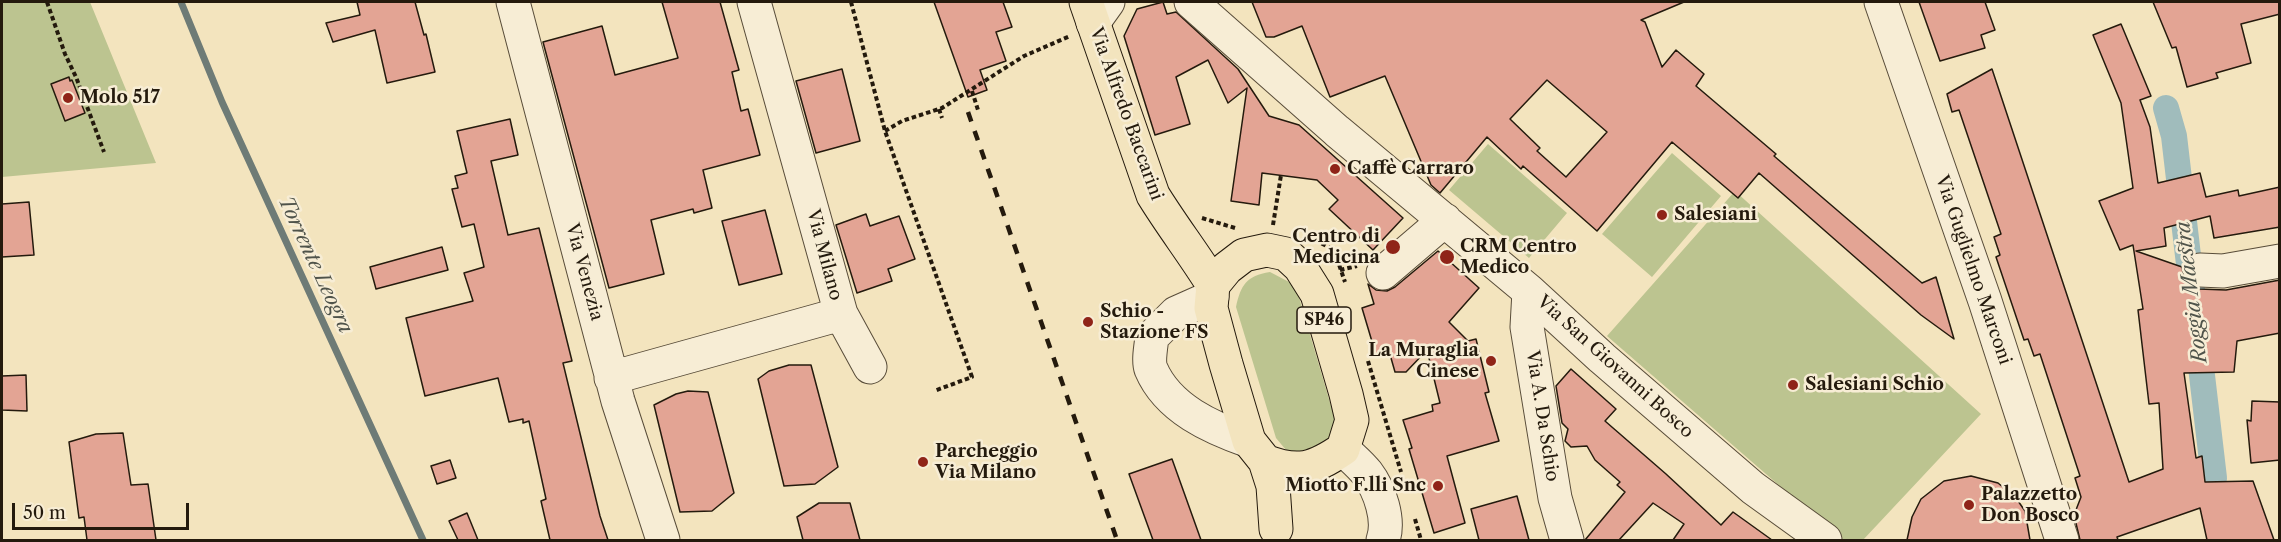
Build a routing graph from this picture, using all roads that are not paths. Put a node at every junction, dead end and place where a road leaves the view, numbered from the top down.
1 (513, 2) edge
2 (754, 2) edge
3 (1191, 2) edge
4 (1881, 2) edge
5 (1091, 15) edge
6 (1445, 220) junction
7 (1171, 224) junction
8 (1244, 255) junction
9 (2280, 261) edge
10 (2200, 270) dead end
11 (1383, 273) dead end
12 (1213, 291) junction
13 (1529, 291) junction
14 (841, 314) junction
15 (870, 367) dead end
16 (611, 378) junction
17 (1343, 449) junction
18 (1257, 451) junction
19 (1306, 469) junction
20 (1274, 535) edge
21 (663, 540) edge
22 (1383, 540) edge
23 (1566, 540) edge
24 (1825, 540) edge
25 (2062, 540) edge

1 - 16 street, Via Venezia
2 - 14 street, Via Milano
3 - 6 street, Via San Giovanni Bosco
4 - 25 street, Via Guglielmo Marconi
5 - 7 main road, Via Alfredo Baccarini
6 - 11 street
6 - 13 street, Via San Giovanni Bosco
7 - 8 main road, SP46
7 - 12 main road, Via Alfredo Baccarini
8 - 12 main road
8 - 17 main road, SP46
9 - 10 street
12 - 18 main road, Via Alfredo Baccarini
12 - 18 street
13 - 23 street, Via A. Da Schio
13 - 24 street, Via San Giovanni Bosco
14 - 15 street
14 - 16 street, Via Milano
16 - 21 street, Via Venezia
17 - 19 main road
17 - 22 street
18 - 19 main road
18 - 20 main road, Via Alfredo Baccarini
19 - 20 main road, Via Alfredo Baccarini

